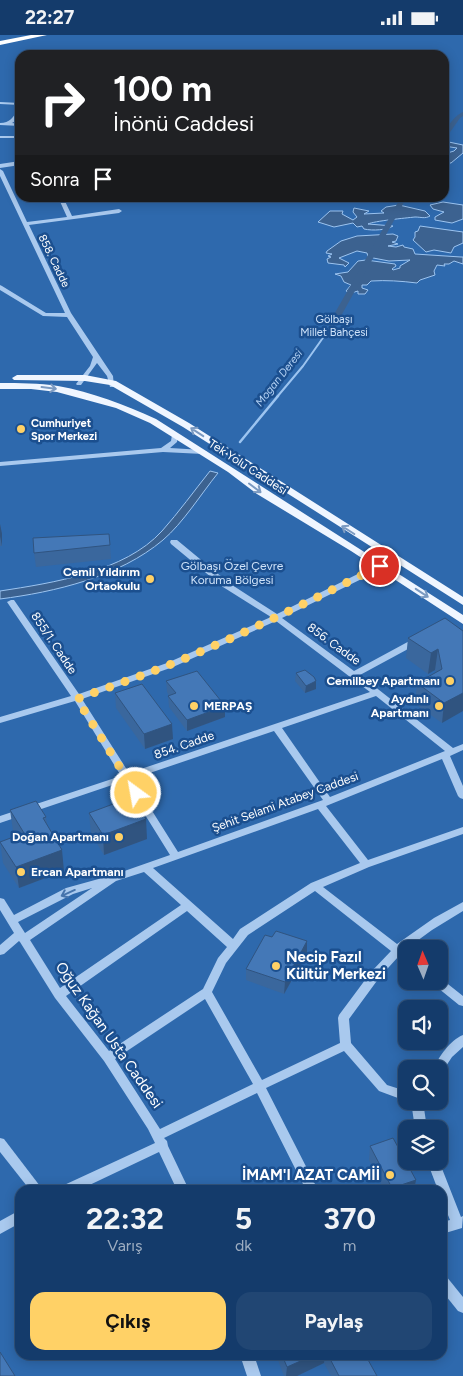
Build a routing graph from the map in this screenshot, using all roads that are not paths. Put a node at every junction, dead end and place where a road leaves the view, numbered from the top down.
1 (11, 35) edge
2 (43, 35) edge
3 (0, 37) edge
4 (0, 43) edge
5 (0, 103) edge
6 (15, 104) edge
7 (15, 118) edge
8 (3, 124) edge
9 (0, 137) edge
10 (15, 137) edge
11 (15, 164) edge
12 (0, 166) edge
13 (0, 171) edge
14 (62, 202) edge
15 (118, 211) dead end
16 (70, 218) junction
17 (25, 224) junction
18 (0, 287) edge
19 (69, 315) junction
20 (96, 357) junction
21 (0, 378) edge
22 (86, 380) junction
23 (110, 383) junction
24 (0, 386) edge
25 (86, 396) junction
26 (175, 435) junction
27 (163, 451) junction
28 (203, 452) junction
29 (0, 465) edge
30 (174, 542) dead end
31 (380, 566) junction
32 (11, 602) dead end
33 (463, 602) edge
34 (277, 618) junction
35 (461, 619) edge
36 (448, 624) edge
37 (424, 637) edge
38 (354, 675) junction
39 (377, 693) junction
40 (77, 699) junction
41 (0, 720) edge
42 (276, 727) junction
43 (463, 747) edge
44 (449, 754) junction
45 (126, 778) junction
46 (463, 796) edge
47 (324, 803) junction
48 (0, 820) edge
49 (463, 830) edge
50 (175, 855) junction
51 (366, 864) junction
52 (145, 867) junction
53 (114, 878) junction
54 (315, 886) junction
55 (0, 902) edge
56 (188, 905) junction
57 (463, 906) edge
58 (11, 921) junction
59 (21, 937) junction
60 (417, 940) edge
61 (233, 946) junction
62 (0, 951) edge
63 (398, 951) edge
64 (398, 957) edge
65 (448, 990) edge
66 (207, 992) junction
67 (60, 995) junction
68 (463, 1002) edge
69 (463, 1040) edge
70 (346, 1045) junction
71 (108, 1058) junction
72 (444, 1060) edge
73 (260, 1087) junction
74 (398, 1093) edge
75 (160, 1140) junction
76 (0, 1143) edge
77 (437, 1170) edge
78 (33, 1185) edge
79 (75, 1185) edge
80 (181, 1185) edge
81 (309, 1185) edge
82 (443, 1185) edge
83 (447, 1193) edge
84 (15, 1219) edge
85 (460, 1223) edge
86 (447, 1227) edge
87 (0, 1229) edge
88 (447, 1286) edge
89 (463, 1307) edge
90 (248, 1360) edge
91 (254, 1376) edge

1 - 3 highway
2 - 4 highway
5 - 6 street
7 - 8 street
9 - 10 street
11 - 12 street
13 - 17 street, 858. Cadde
14 - 16 street
15 - 16 street
16 - 17 street
17 - 19 street, 858. Cadde
18 - 19 street
19 - 20 street, 858. Cadde
20 - 22 street
20 - 23 street, 858. Cadde
21 - 22 main road, Tek Yolu Caddesi
22 - 23 main road, Tek Yolu Caddesi
22 - 25 main road
23 - 25 main road
33 -> 23 main road, Tek Yolu Caddesi
24 -> 25 main road, Tek Yolu Caddesi
25 - 26 main road, Tek Yolu Caddesi
26 - 27 street
26 - 28 main road, Tek Yolu Caddesi
27 - 28 street
27 - 29 street
28 -> 31 main road, Tek Yolu Caddesi
30 - 34 street, 856. Cadde
31 - 34 street
31 -> 35 main road, Tek Yolu Caddesi
32 - 40 street, 855/1. Cadde
34 - 38 street, 856. Cadde
34 - 40 street
35 - 36 street
37 - 38 street
38 - 39 street, 856. Cadde
39 - 42 street, 854. Cadde
39 - 44 street, 856. Cadde
40 - 41 street
40 - 45 street, 855/1. Cadde
42 - 45 street, 854. Cadde
42 - 47 street
43 - 44 street, Şehit Selami Atabey Caddesi
44 - 46 street
44 - 47 street, Şehit Selami Atabey Caddesi
45 - 48 street, 854. Cadde
45 - 50 street, 855/1. Cadde
47 - 50 street, Şehit Selami Atabey Caddesi
47 - 51 street
49 - 51 street
50 - 52 street, Şehit Selami Atabey Caddesi
51 - 54 street
52 - 53 street, Şehit Selami Atabey Caddesi
52 - 56 street
53 -> 58 street, Şehit Selami Atabey Caddesi
53 - 59 street, Şehit Selami Atabey Caddesi
54 - 61 street
54 - 63 street
55 - 58 street, Oğuz Kağan Usta Caddesi
56 - 61 street
56 - 67 street
57 - 60 street
58 - 59 street, Oğuz Kağan Usta Caddesi
59 - 62 street, Şehit Selami Atabey Caddesi
59 - 67 street, Oğuz Kağan Usta Caddesi
61 - 66 street
64 - 70 street
65 - 68 street
66 - 71 street
66 - 73 street
67 - 71 street, Oğuz Kağan Usta Caddesi
69 - 72 street
70 - 73 street
70 - 74 street
71 - 75 street, Oğuz Kağan Usta Caddesi
73 - 75 street
73 - 81 street
75 - 79 street
75 - 80 street, Oğuz Kağan Usta Caddesi
76 - 78 street
77 - 82 street
83 - 85 street
84 - 87 street
85 - 86 street
88 - 89 street
90 - 91 street

